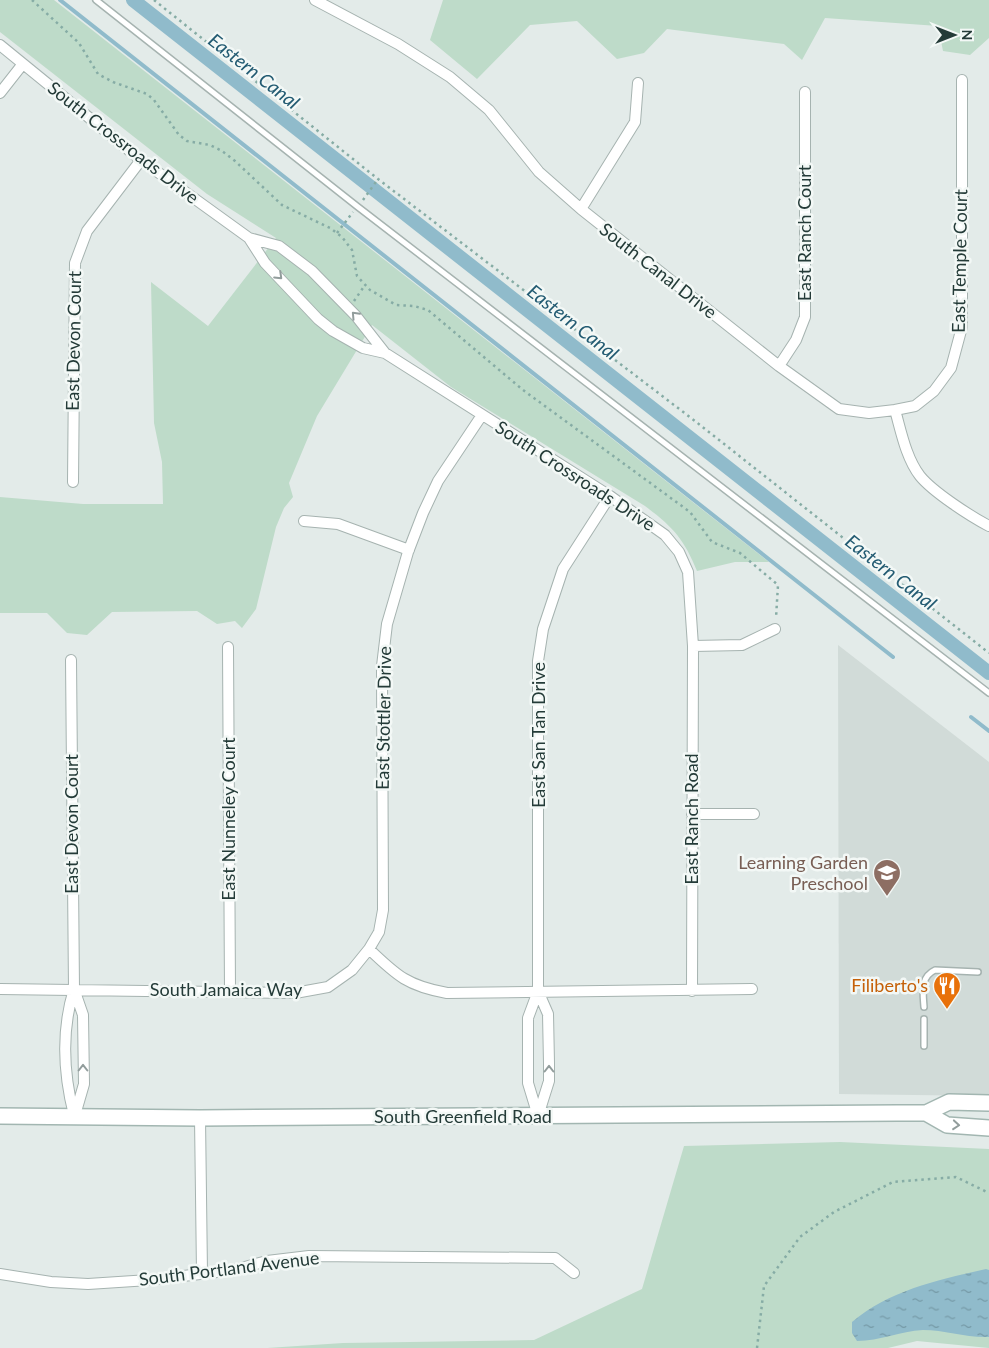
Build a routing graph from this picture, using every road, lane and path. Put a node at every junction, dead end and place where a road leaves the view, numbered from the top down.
1 (32, 0) edge
2 (96, 0) edge
3 (154, 0) edge
4 (316, 0) edge
5 (0, 45) edge
6 (22, 65) junction
7 (962, 80) dead end
8 (638, 83) dead end
9 (805, 92) dead end
10 (0, 93) edge
11 (141, 160) junction
12 (378, 179) junction
13 (367, 194) dead end
14 (580, 209) junction
15 (348, 219) dead end
16 (338, 232) junction
17 (249, 238) junction
18 (365, 285) junction
19 (352, 304) dead end
20 (385, 353) junction
21 (779, 366) junction
22 (895, 410) junction
23 (482, 415) junction
24 (73, 482) dead end
25 (610, 496) junction
26 (304, 520) dead end
27 (989, 526) edge
28 (409, 550) junction
29 (775, 628) joint
30 (693, 646) junction
31 (228, 647) dead end
32 (989, 653) edge
33 (71, 660) dead end
34 (989, 693) edge
35 (692, 814) junction
36 (754, 814) dead end
37 (369, 949) junction
38 (978, 972) dead end
39 (0, 988) edge
40 (74, 988) junction
41 (752, 990) dead end
42 (230, 991) junction
43 (538, 992) junction
44 (692, 992) junction
45 (924, 1006) dead end
46 (924, 1019) dead end
47 (924, 1046) dead end
48 (989, 1103) edge
49 (926, 1113) junction
50 (74, 1115) junction
51 (0, 1116) edge
52 (538, 1116) junction
53 (200, 1118) junction
54 (989, 1128) edge
55 (989, 1193) edge
56 (202, 1273) junction
57 (0, 1274) edge
58 (574, 1274) dead end
59 (757, 1348) edge

1 - 16 path
2 - 34 lane
3 - 12 path
4 - 14 street, South Canal Drive
5 - 6 street, South Crossroads Drive
6 - 10 street
6 - 11 street, South Crossroads Drive
7 - 22 street, East Temple Court
8 - 14 street
9 - 21 street, East Ranch Court
11 - 17 street, South Crossroads Drive
11 - 24 street, East Devon Court
12 - 13 path
12 - 32 path
14 - 21 street, South Canal Drive
15 - 16 path
16 - 18 path
20 -> 17 street, South Crossroads Drive
17 -> 20 street, South Crossroads Drive
18 - 19 path
18 - 29 path
20 - 23 street, South Crossroads Drive
21 - 22 street, South Canal Drive
22 - 27 street
23 - 25 street, South Crossroads Drive
23 - 28 street, East Stottler Drive
25 - 30 street, South Crossroads Drive
25 - 43 street, East San Tan Drive
26 - 28 street
28 - 37 street, East Stottler Drive
29 - 30 street
30 - 35 street, East Ranch Road
31 - 42 street, East Nunneley Court
33 - 40 street, East Devon Court
35 - 36 street
35 - 44 street, East Ranch Road
37 - 42 street, South Jamaica Way
37 - 43 street
38 - 45 lane
39 - 40 street, South Jamaica Way
40 - 42 street, South Jamaica Way
40 - 50 street, East Devon Court
50 -> 40 street, East Devon Court
41 - 44 street
43 - 44 street
43 - 52 street, East San Tan Drive
52 -> 43 street, East San Tan Drive
46 - 47 lane
48 - 49 main road, South Greenfield Road
49 - 52 main road, South Greenfield Road
49 -> 54 main road, South Greenfield Road
50 - 51 main road, South Greenfield Road
50 - 53 main road, South Greenfield Road
52 - 53 main road, South Greenfield Road
53 - 56 street
55 - 59 path
56 - 57 street, South Portland Avenue
56 - 58 street, South Portland Avenue

